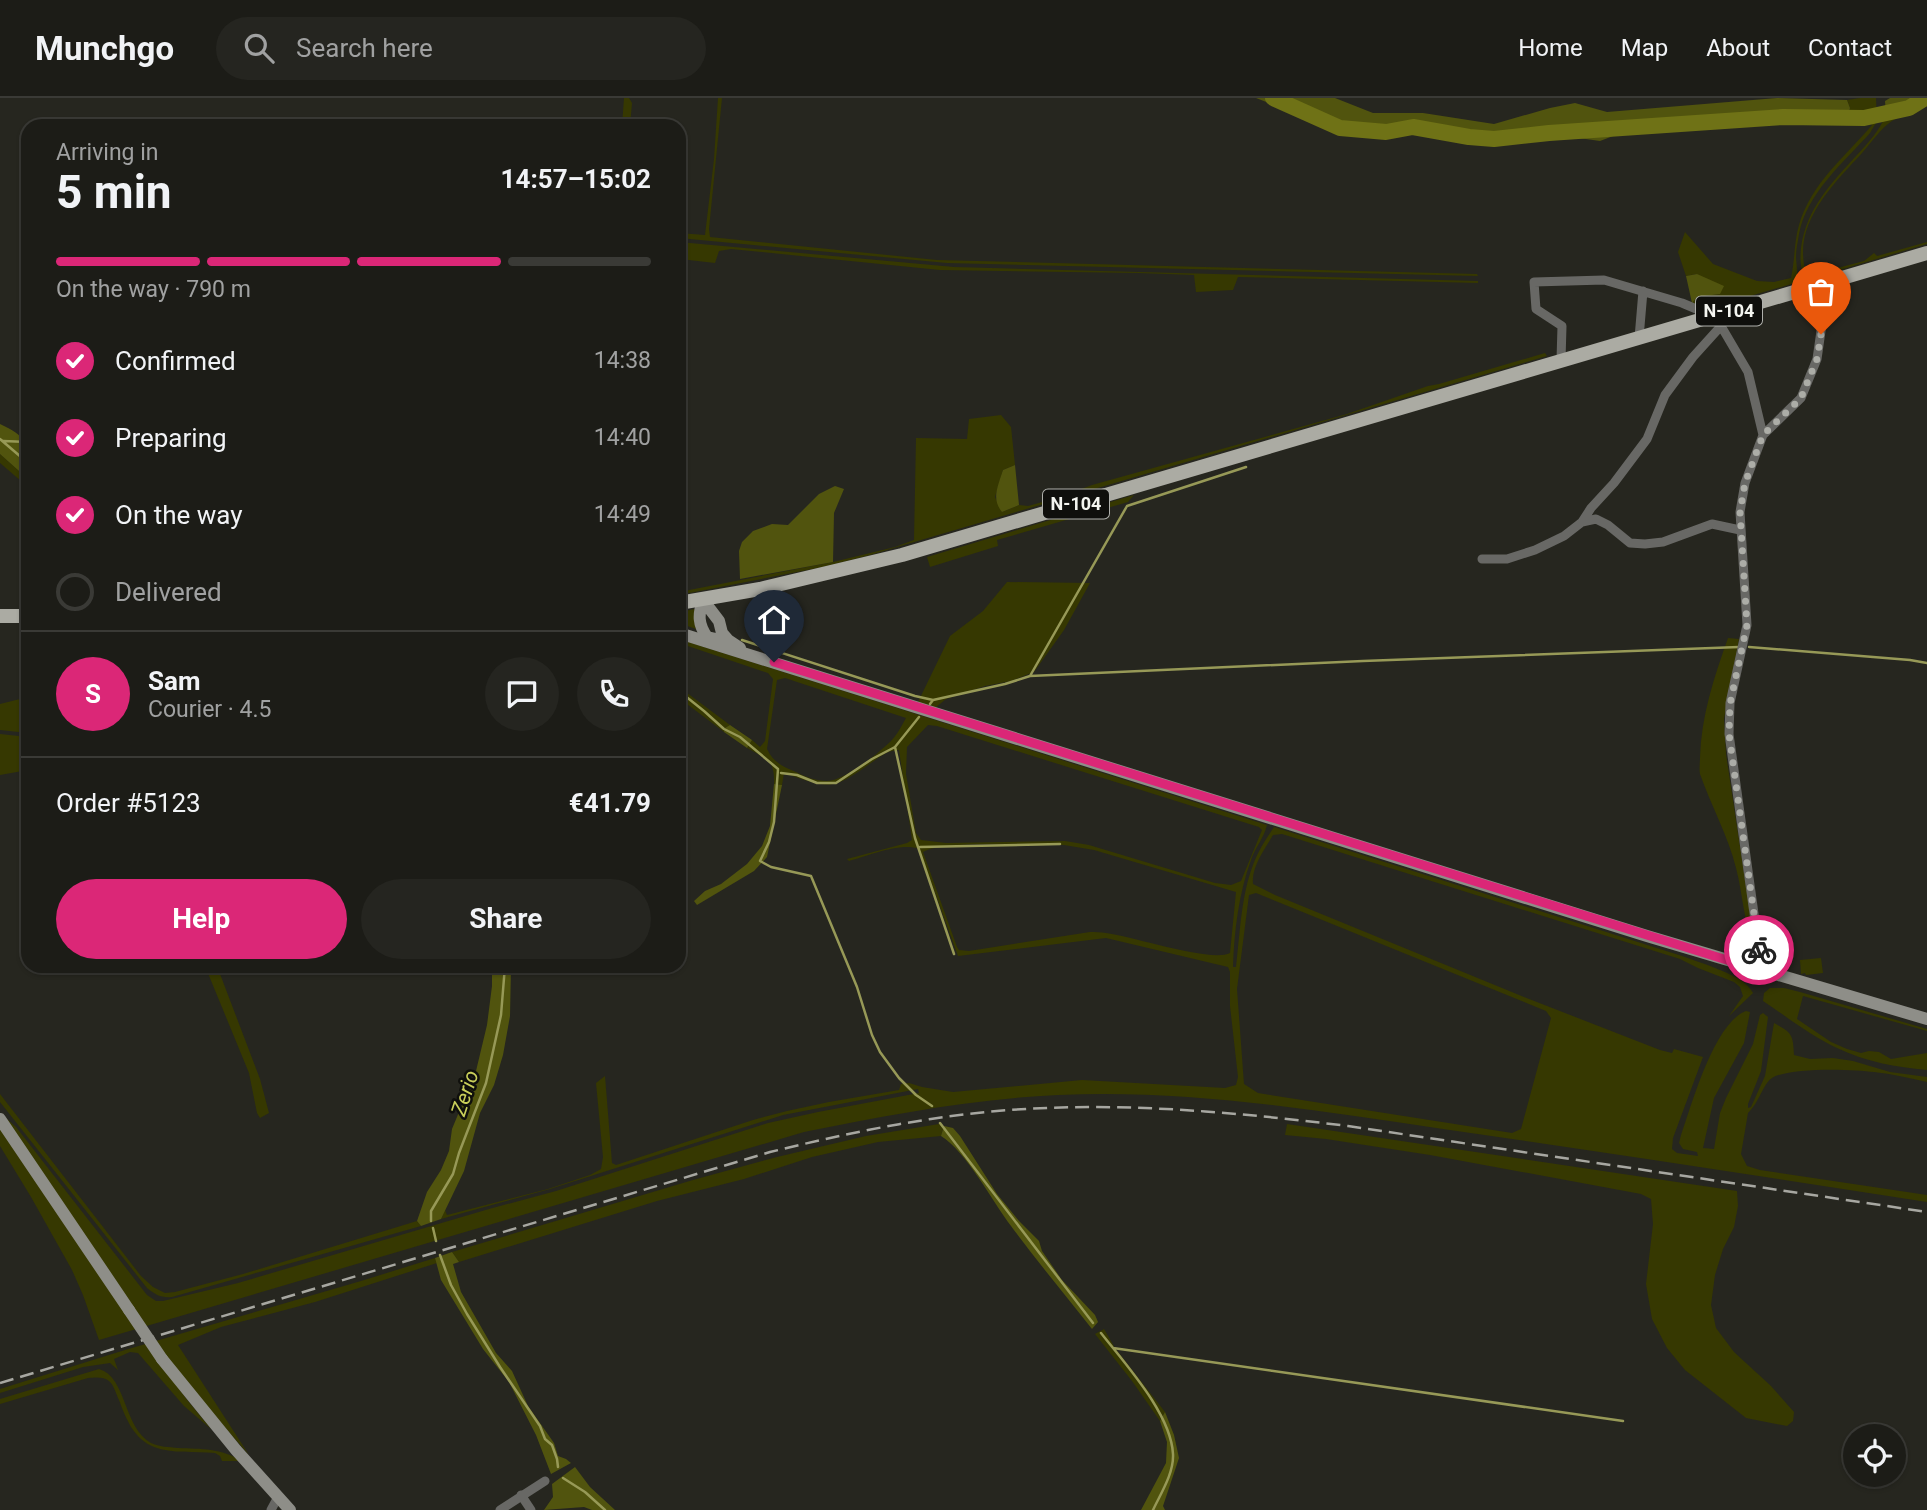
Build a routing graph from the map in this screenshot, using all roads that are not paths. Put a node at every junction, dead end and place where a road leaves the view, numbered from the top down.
1 (1927, 253) edge
2 (1804, 288) junction
3 (1643, 291) junction
4 (1717, 321) junction
5 (1639, 338) junction
6 (1561, 360) junction
7 (1763, 435) junction
8 (1582, 522) junction
9 (1740, 530) junction
10 (1482, 559) dead end
11 (729, 595) junction
12 (702, 600) junction
13 (686, 602) edge
14 (0, 616) edge
15 (21, 616) edge
16 (686, 633) edge
17 (716, 634) junction
18 (1762, 971) junction
19 (1927, 1019) edge
20 (0, 1119) edge
21 (545, 1481) dead end
22 (521, 1495) junction
23 (278, 1497) junction
24 (271, 1510) edge
25 (290, 1510) edge
26 (500, 1510) edge
27 (531, 1510) edge

1 - 2 main road, N-104
2 - 4 main road, N-104
2 - 7 street
3 - 4 street
3 - 5 street
3 - 6 street
4 - 5 main road, N-104
4 - 7 street
4 - 8 street
5 - 6 main road, N-104
6 - 11 main road, N-104
7 - 9 street
8 - 9 street
8 - 10 street
9 - 18 street
11 - 12 main road, N-104
11 - 17 street
12 - 13 main road, N-104
12 - 17 street
12 - 17 street
14 - 15 main road
16 - 17 street
17 - 18 street
18 - 19 street
20 - 23 street, bridge
21 - 22 street
22 - 26 street
22 - 27 street
23 - 24 street
23 - 25 street

